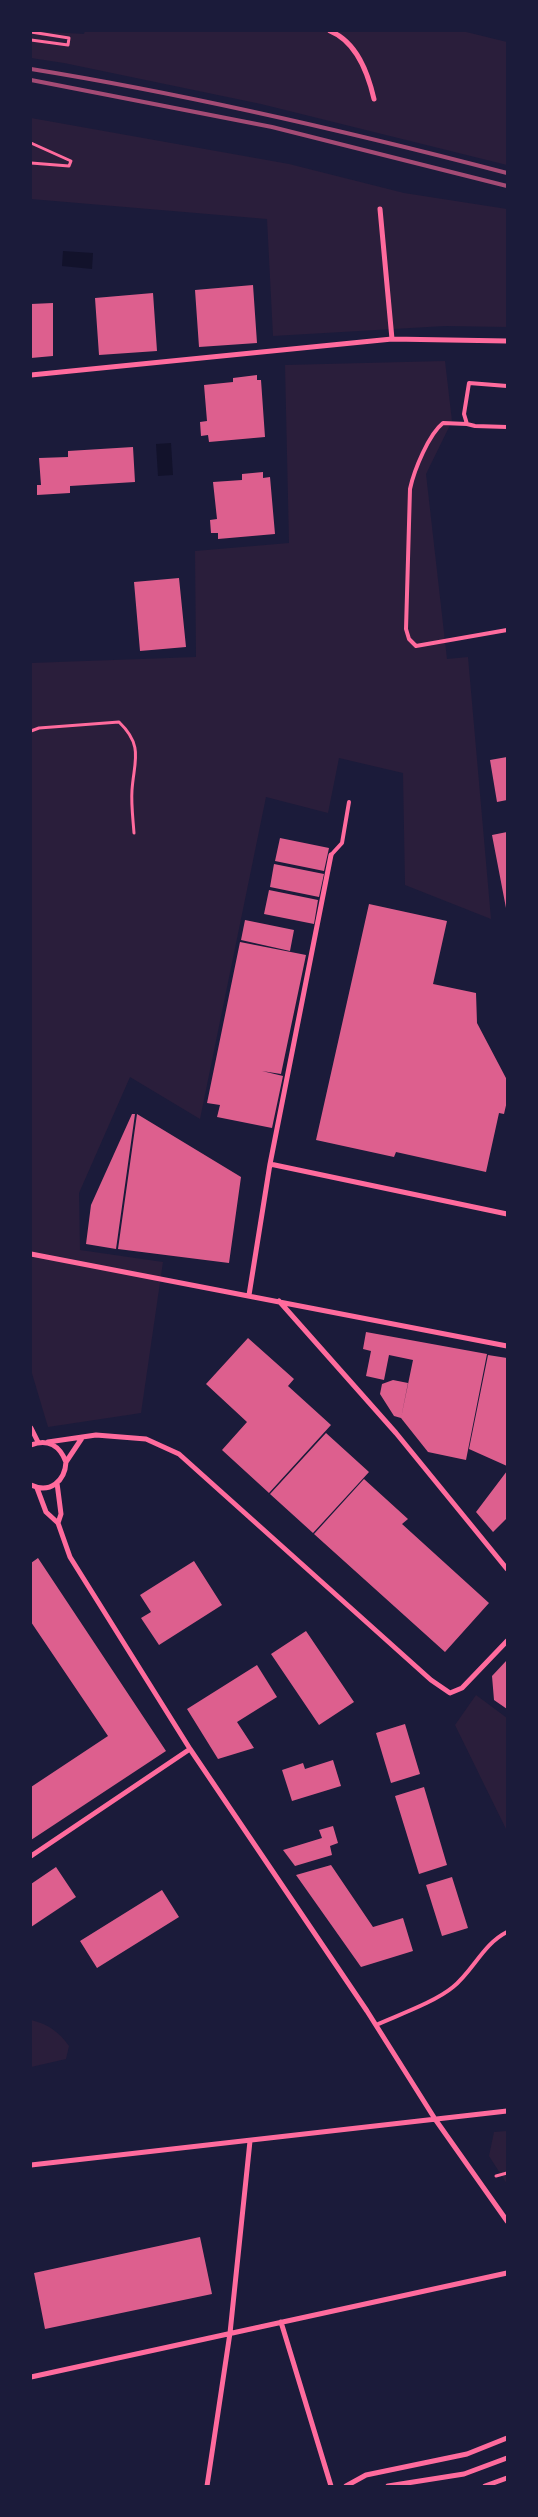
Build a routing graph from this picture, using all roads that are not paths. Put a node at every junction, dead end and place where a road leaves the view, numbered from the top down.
1 (330, 31) edge
2 (374, 99) dead end
3 (380, 209) dead end
4 (392, 339) junction
5 (507, 341) edge
6 (31, 375) edge
7 (507, 386) edge
8 (467, 424) junction
9 (507, 427) edge
10 (507, 630) edge
11 (349, 802) dead end
12 (331, 854) joint
13 (270, 1164) junction
14 (507, 1214) edge
15 (31, 1254) edge
16 (249, 1295) junction
17 (279, 1301) junction
18 (507, 1346) edge
19 (31, 1428) edge
20 (82, 1438) junction
21 (38, 1442) junction
22 (48, 1442) junction
23 (31, 1445) edge
24 (66, 1462) junction
25 (57, 1483) junction
26 (34, 1487) edge
27 (58, 1523) junction
28 (507, 1569) edge
29 (507, 1641) edge
30 (190, 1749) junction
31 (31, 1856) edge
32 (507, 1932) edge
33 (376, 2025) junction
34 (507, 2111) edge
35 (435, 2119) junction
36 (250, 2141) junction
37 (31, 2165) edge
38 (507, 2221) edge
39 (507, 2273) edge
40 (281, 2322) junction
41 (230, 2333) junction
42 (31, 2377) edge
43 (507, 2438) edge
44 (507, 2458) edge
45 (507, 2478) edge
46 (207, 2486) edge
47 (331, 2486) edge
48 (346, 2486) edge
49 (388, 2486) edge
50 (485, 2486) edge

1 - 2 street
3 - 4 street
4 - 5 street
4 - 6 street
7 - 8 lane
8 - 9 lane
8 - 10 lane
11 - 12 lane
12 - 13 street
13 - 14 street
13 - 16 street
15 - 16 street
16 - 17 street
17 - 18 street
17 - 28 street
19 - 21 street
20 - 22 street
20 - 24 street
20 - 29 street
21 - 22 street
21 - 23 street
22 - 24 street
24 - 25 street
25 - 26 street
25 - 27 street
26 - 27 street
27 - 30 street
30 - 31 street
30 - 33 street
32 - 33 lane
33 - 35 street
34 - 35 street
35 - 36 street
35 - 38 street
36 - 37 street
36 - 41 street
39 - 40 street
40 - 41 street
40 - 47 street
41 - 42 street
41 - 46 street
43 - 48 street
44 - 49 street
45 - 50 street

